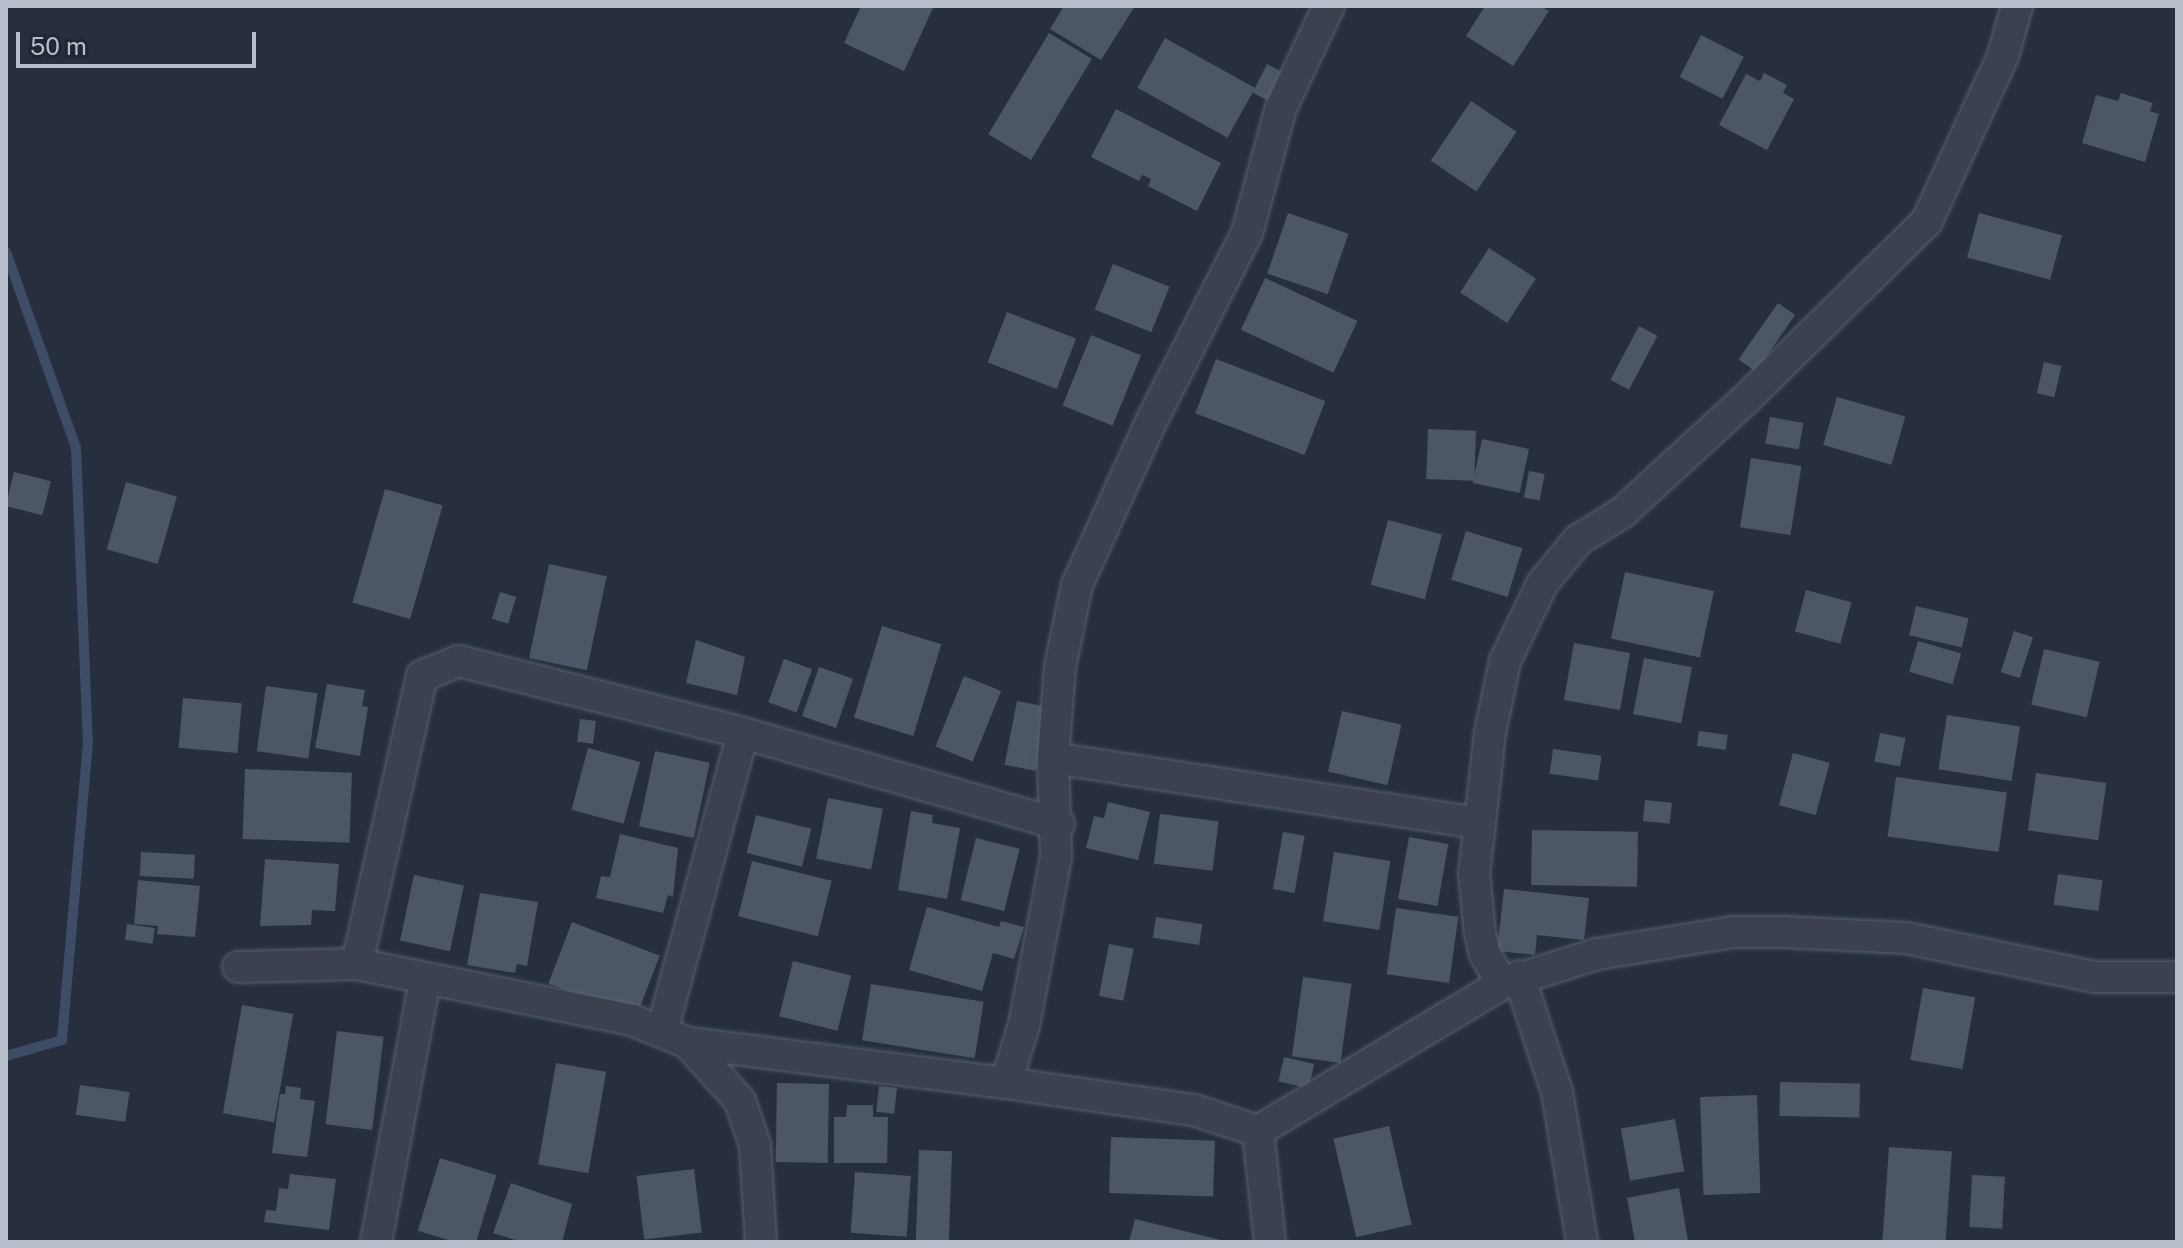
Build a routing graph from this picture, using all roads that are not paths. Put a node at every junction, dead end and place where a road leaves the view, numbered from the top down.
1 (1329, 6) edge
2 (2017, 6) edge
3 (743, 733) junction
4 (1053, 758) junction
5 (1480, 823) junction
6 (1059, 824) junction
7 (357, 964) junction
8 (238, 967) dead end
9 (2177, 977) edge
10 (1510, 980) junction
11 (425, 981) junction
12 (675, 1037) junction
13 (1006, 1083) junction
14 (1258, 1131) junction
15 (376, 1242) edge
16 (761, 1242) edge
17 (1270, 1242) edge
18 (1582, 1242) edge

1 - 4 street
2 - 5 street
3 - 6 street
3 - 7 street
3 - 12 street
4 - 5 street
4 - 6 street
5 - 10 street
6 - 13 street
7 - 8 street
7 - 11 street
9 - 10 street
10 - 14 street
10 - 18 street
11 - 12 street
11 - 15 street
12 - 13 street
12 - 16 street
13 - 14 street
14 - 17 street

